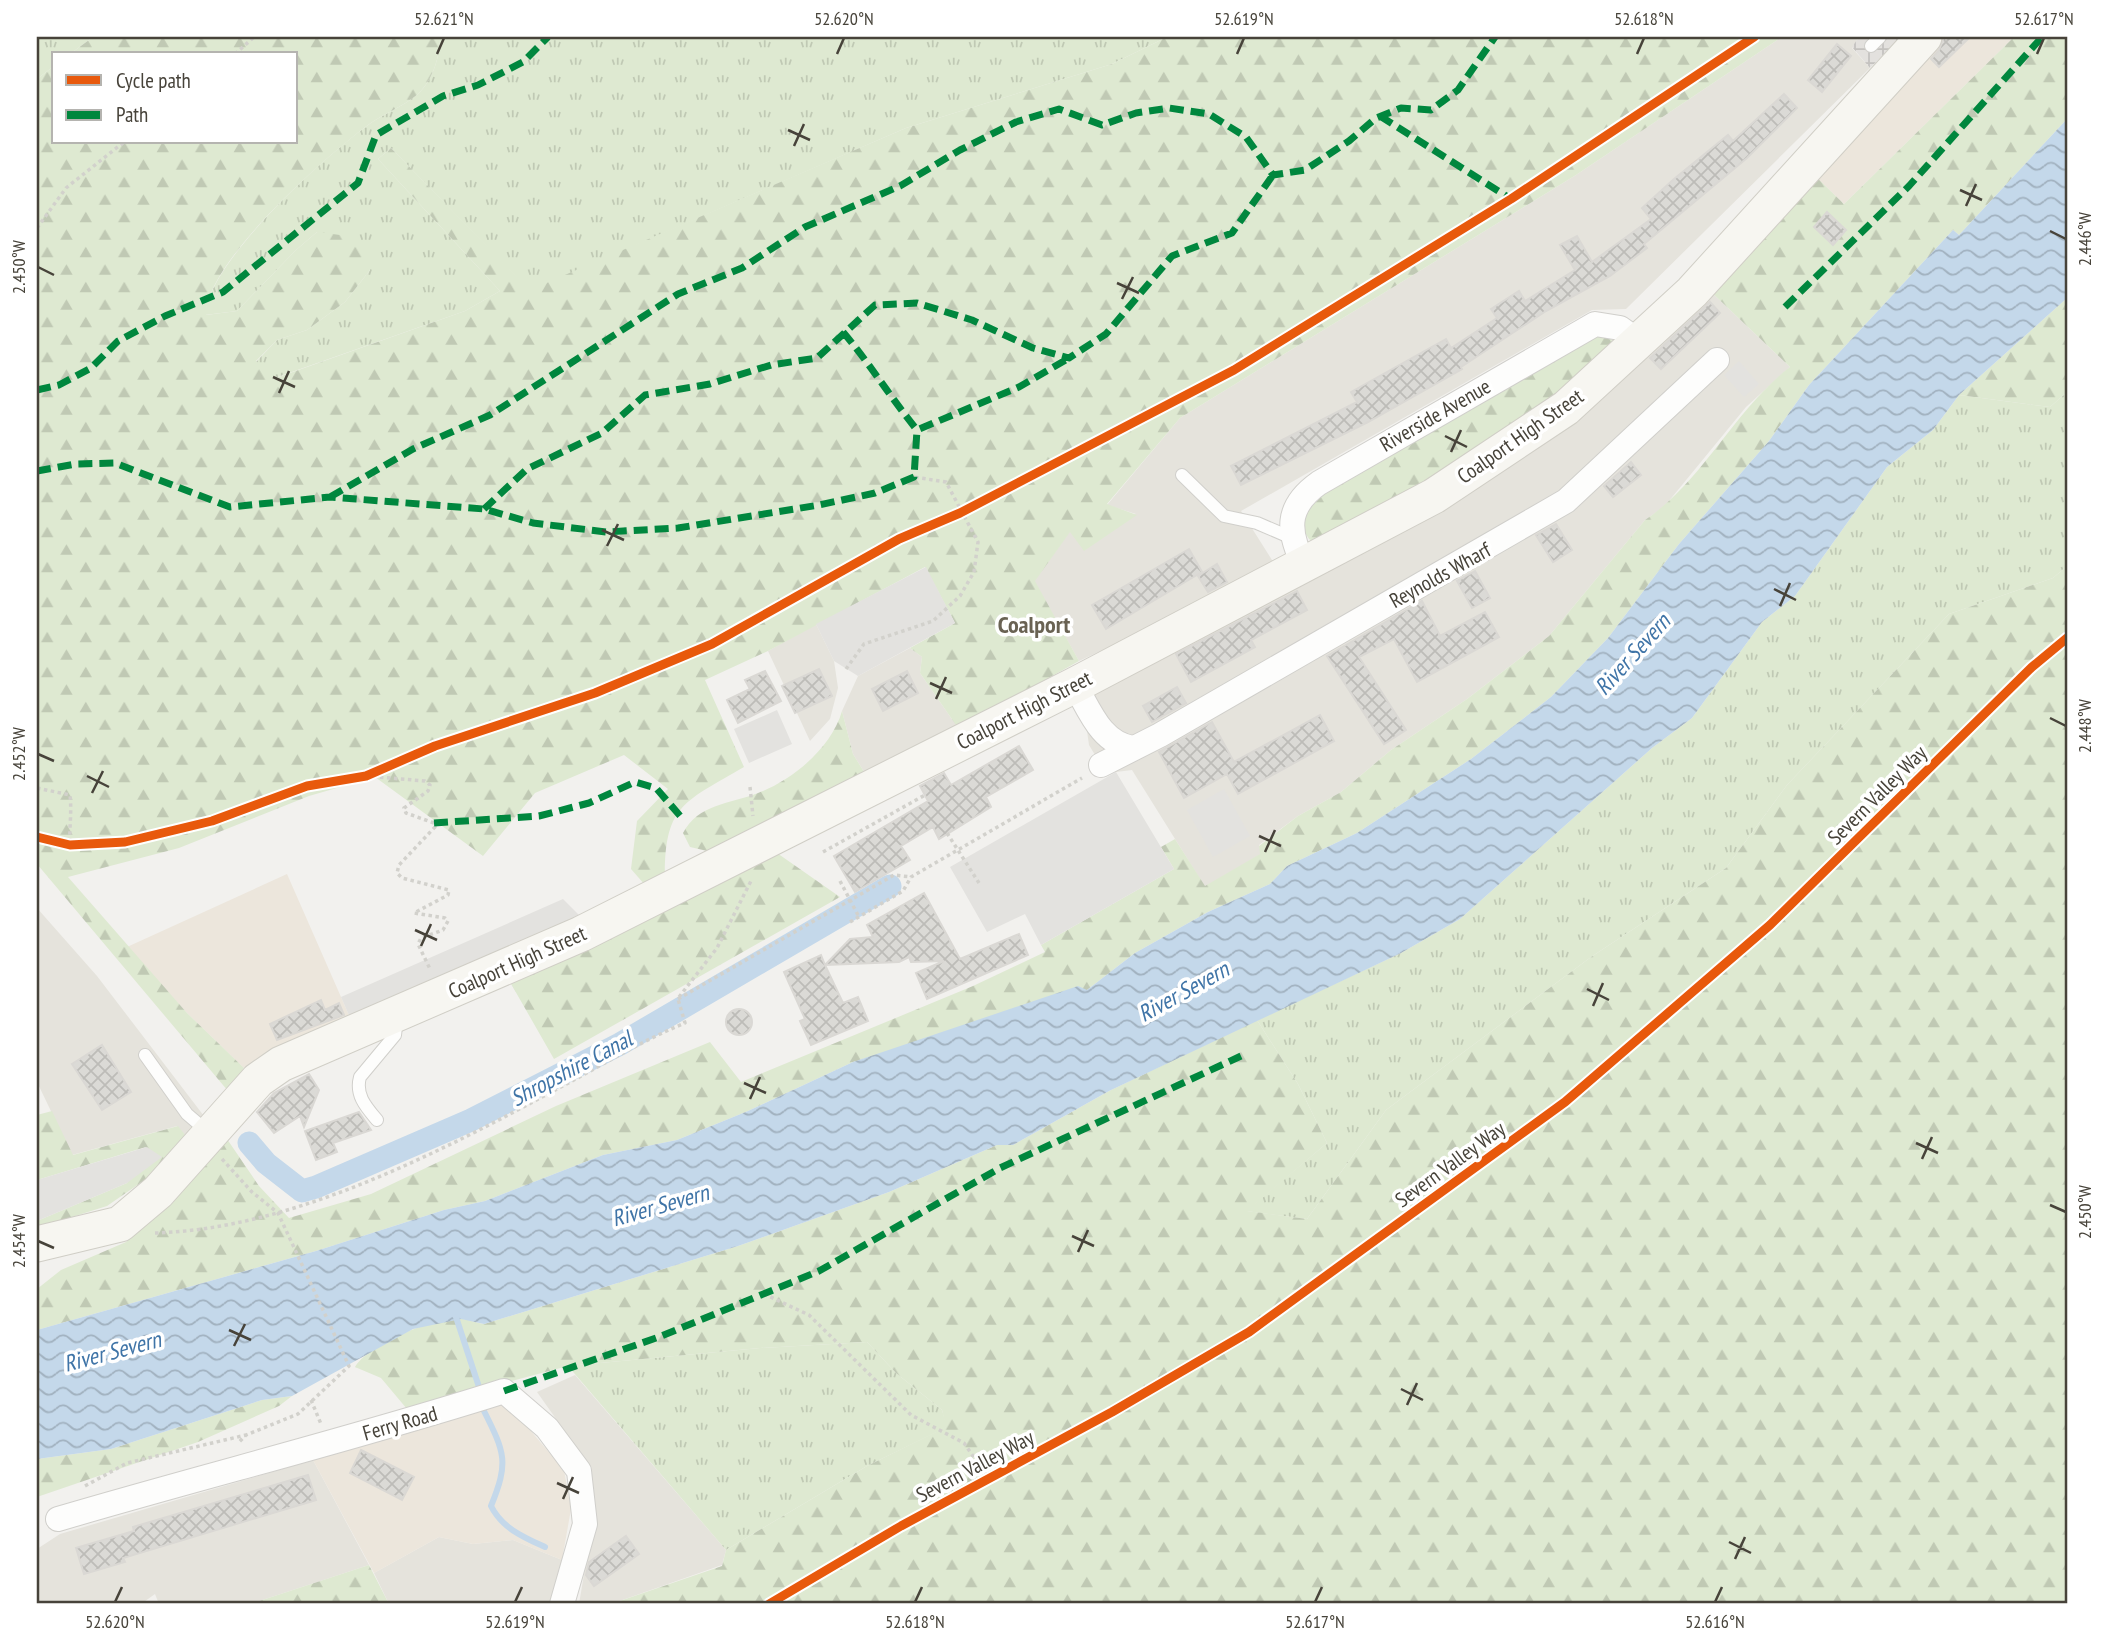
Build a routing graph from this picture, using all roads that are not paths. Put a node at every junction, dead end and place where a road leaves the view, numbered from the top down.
1 (1921, 38) edge
2 (1638, 341) junction
3 (1717, 360) dead end
4 (1182, 475) dead end
5 (1298, 552) junction
6 (1075, 685) junction
7 (1133, 748) junction
8 (1101, 765) road end
9 (397, 1015) junction
10 (145, 1055) dead end
11 (377, 1120) dead end
12 (208, 1132) junction
13 (37, 1244) edge
14 (58, 1519) dead end
15 (562, 1604) edge

1 - 2 street, Coalport High Street
2 - 5 street, Coalport High Street
2 - 5 street, Riverside Avenue
3 - 7 street, Reynolds Wharf
4 - 5 lane
5 - 6 street, Coalport High Street
6 - 7 street
6 - 9 street, Coalport High Street
7 - 8 street, Reynolds Wharf
9 - 11 lane
9 - 12 street, Coalport High Street
10 - 12 lane
12 - 13 street, Coalport High Street
14 - 15 street, Ferry Road

